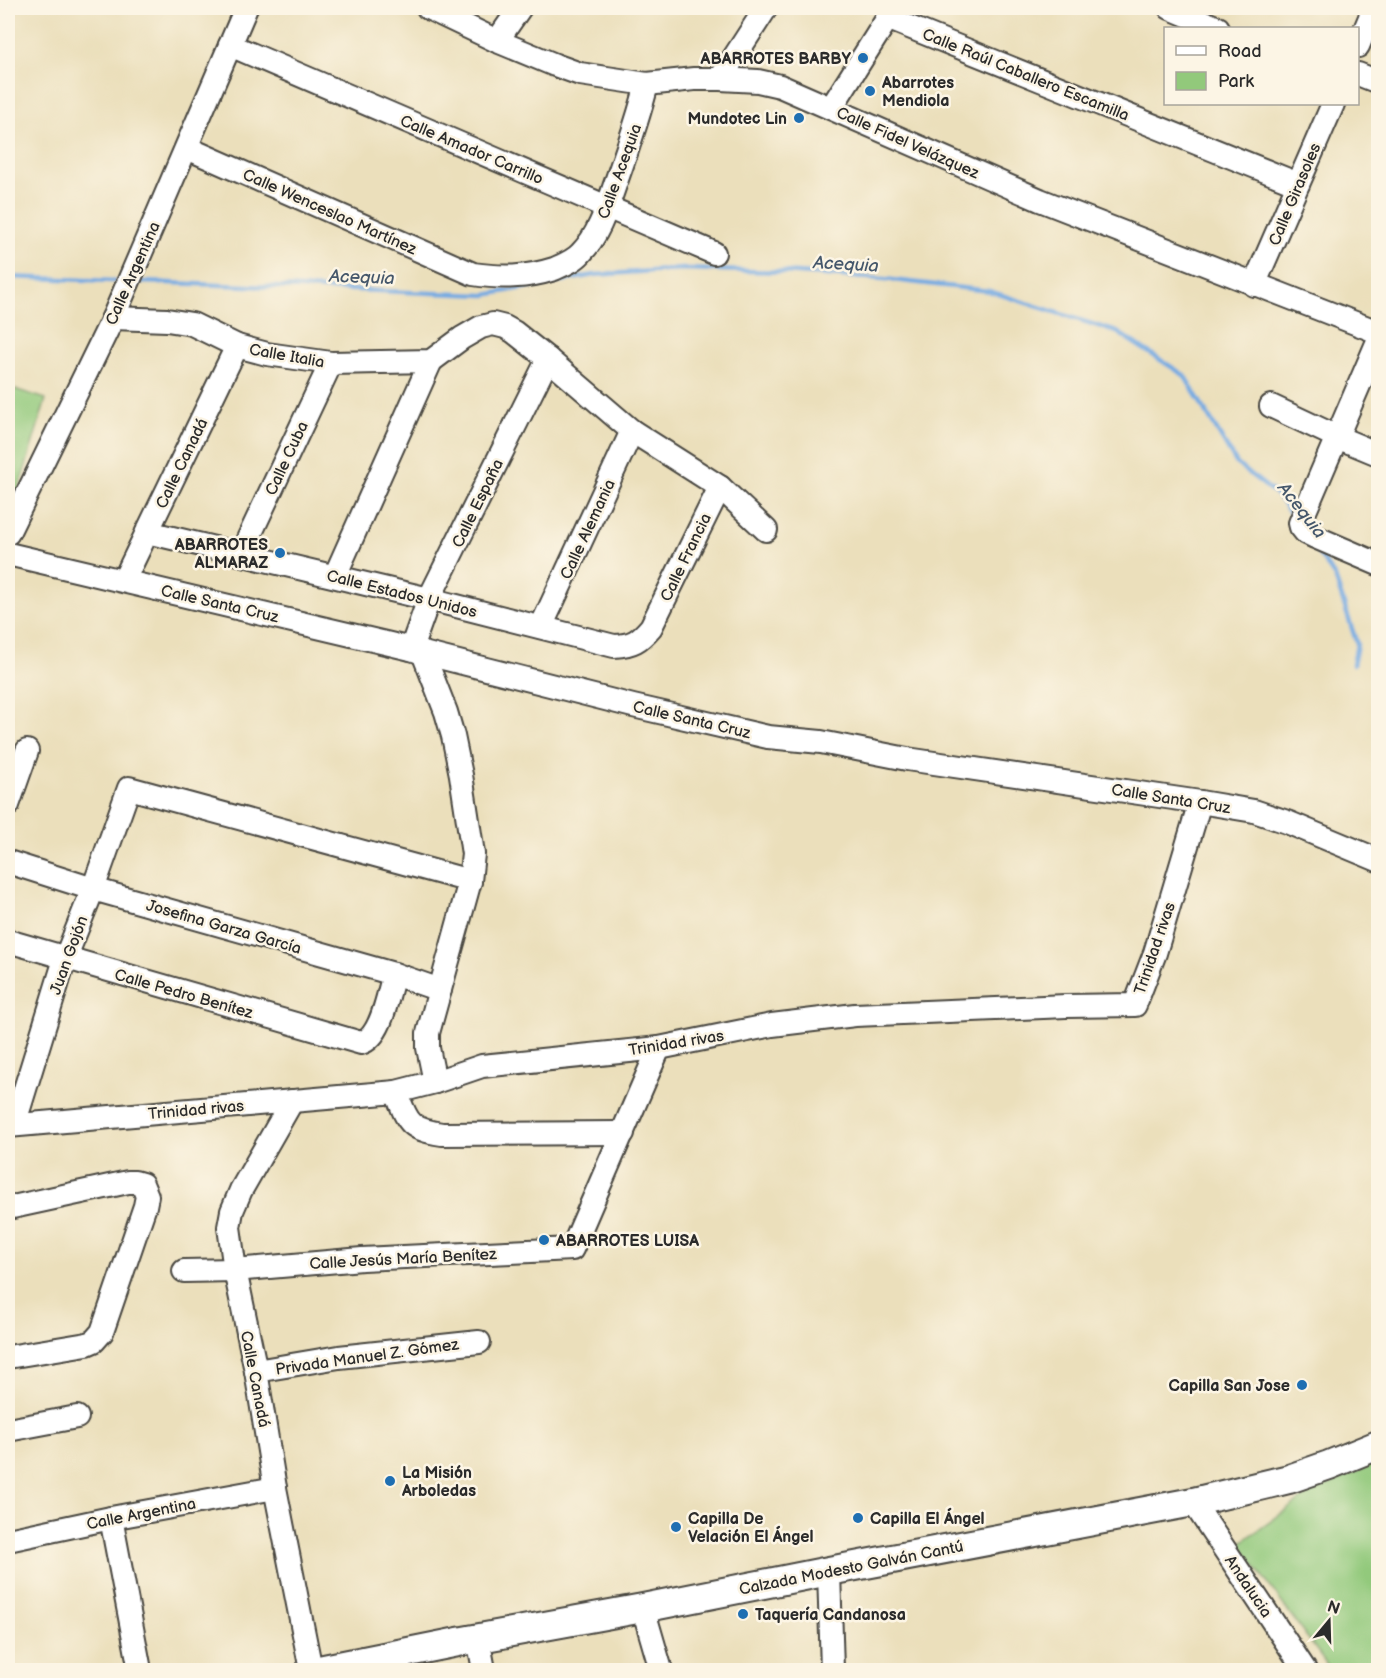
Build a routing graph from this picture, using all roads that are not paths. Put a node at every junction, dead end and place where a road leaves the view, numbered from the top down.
1 (246, 8) edge
2 (428, 8) edge
3 (520, 8) edge
4 (766, 8) edge
5 (1170, 8) edge
6 (1374, 8) edge
7 (891, 13) edge
8 (1216, 27) edge
9 (497, 41) junction
10 (1359, 44) edge
11 (230, 45) junction
12 (1359, 74) edge
13 (720, 79) junction
14 (1378, 82) edge
15 (647, 84) junction
16 (1333, 105) edge
17 (831, 108) junction
18 (187, 148) junction
19 (1298, 184) junction
20 (607, 207) junction
21 (714, 253) dead end
22 (581, 254) joint
23 (1254, 285) junction
24 (113, 318) junction
25 (1378, 332) edge
26 (1378, 341) edge
27 (237, 346) junction
28 (548, 359) junction
29 (431, 362) junction
30 (331, 363) junction
31 (1271, 406) dead end
32 (633, 431) junction
33 (1337, 437) junction
34 (1378, 454) edge
35 (720, 488) junction
36 (766, 530) dead end
37 (147, 532) junction
38 (8, 533) edge
39 (8, 554) edge
40 (242, 554) junction
41 (1378, 564) edge
42 (335, 576) junction
43 (124, 580) junction
44 (429, 599) junction
45 (541, 627) junction
46 (651, 627) joint
47 (417, 651) junction
48 (27, 751) dead end
49 (1200, 802) junction
50 (8, 805) edge
51 (1378, 860) edge
52 (8, 862) edge
53 (470, 881) junction
54 (93, 889) junction
55 (8, 941) edge
56 (65, 959) junction
57 (394, 974) junction
58 (440, 990) junction
59 (659, 1048) junction
60 (435, 1082) junction
61 (396, 1092) junction
62 (292, 1101) junction
63 (11, 1125) edge
64 (623, 1133) junction
65 (8, 1208) edge
66 (235, 1270) junction
67 (184, 1271) dead end
68 (479, 1342) dead end
69 (8, 1357) edge
70 (256, 1371) junction
71 (77, 1417) dead end
72 (8, 1430) edge
73 (1378, 1445) edge
74 (276, 1488) junction
75 (1193, 1502) junction
76 (111, 1518) junction
77 (8, 1540) edge
78 (829, 1571) junction
79 (643, 1608) junction
80 (478, 1638) junction
81 (140, 1671) edge
82 (311, 1671) edge
83 (319, 1671) edge
84 (484, 1671) edge
85 (661, 1671) edge
86 (832, 1671) edge
87 (1305, 1671) edge

1 - 11 street, Calle Argentina
2 - 9 street, Calle Fidel Velázquez
3 - 9 street
4 - 13 street
5 - 8 street
6 - 10 street
7 - 17 street
7 - 19 street, Calle Raúl Caballero Escamilla
9 - 15 street, Calle Fidel Velázquez
11 - 18 street, Calle Argentina
11 - 20 street, Calle Amador Carrillo
12 - 14 street
13 - 15 street, Calle Fidel Velázquez
13 - 17 street, Calle Fidel Velázquez
15 - 20 street, Calle Acequia
16 - 19 street, Calle Girasoles
17 - 23 street, Calle Fidel Velázquez
18 - 22 street, Calle Wenceslao Martínez
18 - 24 street, Calle Argentina
19 - 23 street, Calle Girasoles
20 - 21 street, Calle Amador Carrillo
20 - 22 street, Calle Acequia
23 - 25 street, Calle Fidel Velázquez
24 - 27 street, Calle Italia
24 - 38 street, Calle Argentina
26 - 33 street
27 - 30 street, Calle Italia
27 - 37 street, Calle Canadá
28 - 29 street
28 - 32 street
28 - 44 street, Calle España
29 - 30 street, Calle Italia
29 - 42 street
30 - 40 street, Calle Cuba
31 - 33 street
32 - 35 street
32 - 45 street, Calle Alemania
33 - 34 street
33 - 41 street
35 - 36 street
35 - 46 street, Calle Francia
37 - 40 street, Calle Estados Unidos
37 - 43 street, Calle Canadá
39 - 43 street, Calle Santa Cruz
40 - 42 street, Calle Estados Unidos
42 - 44 street, Calle Estados Unidos
43 - 47 street, Calle Santa Cruz
44 - 45 street, Calle Estados Unidos
44 - 47 street, Calle España
45 - 46 street, Calle Estados Unidos
47 - 49 street, Calle Santa Cruz
47 - 53 street
48 - 50 street
49 - 51 street, Calle Santa Cruz
49 - 59 street, Trinidad rivas
52 - 54 street, Josefina Garza García
53 - 54 street, Juan Gojón
53 - 58 street
54 - 56 street, Juan Gojón
54 - 57 street, Josefina Garza García
55 - 56 street, Calle Pedro Benítez
56 - 57 street, Calle Pedro Benítez
56 - 63 street, Juan Gojón
57 - 58 street, Josefina Garza García
58 - 60 street
59 - 60 street, Trinidad rivas
59 - 64 street
60 - 61 street, Trinidad rivas
61 - 62 street, Trinidad rivas
61 - 64 street
62 - 63 street, Trinidad rivas
62 - 66 street, Calle Canadá
64 - 66 street, Calle Jesús María Benítez
65 - 69 street
66 - 67 street, Calle Jesús María Benítez
66 - 70 street, Calle Canadá
68 - 70 street, Privada Manuel Z. Gómez
70 - 74 street, Calle Canadá
71 - 72 street
73 - 75 main road, Calzada Modesto Galván Cantú
74 - 76 street, Calle Argentina
74 - 82 street, Calle Canadá
75 - 78 main road, Calzada Modesto Galván Cantú
75 - 87 street, Andalucia
76 - 77 street, Calle Argentina
76 - 81 street
78 - 79 main road, Calzada Modesto Galván Cantú
78 - 86 street
79 - 80 main road, Calzada Modesto Galván Cantú
79 - 85 street
80 - 83 main road, Calzada Modesto Galván Cantú
80 - 84 street

